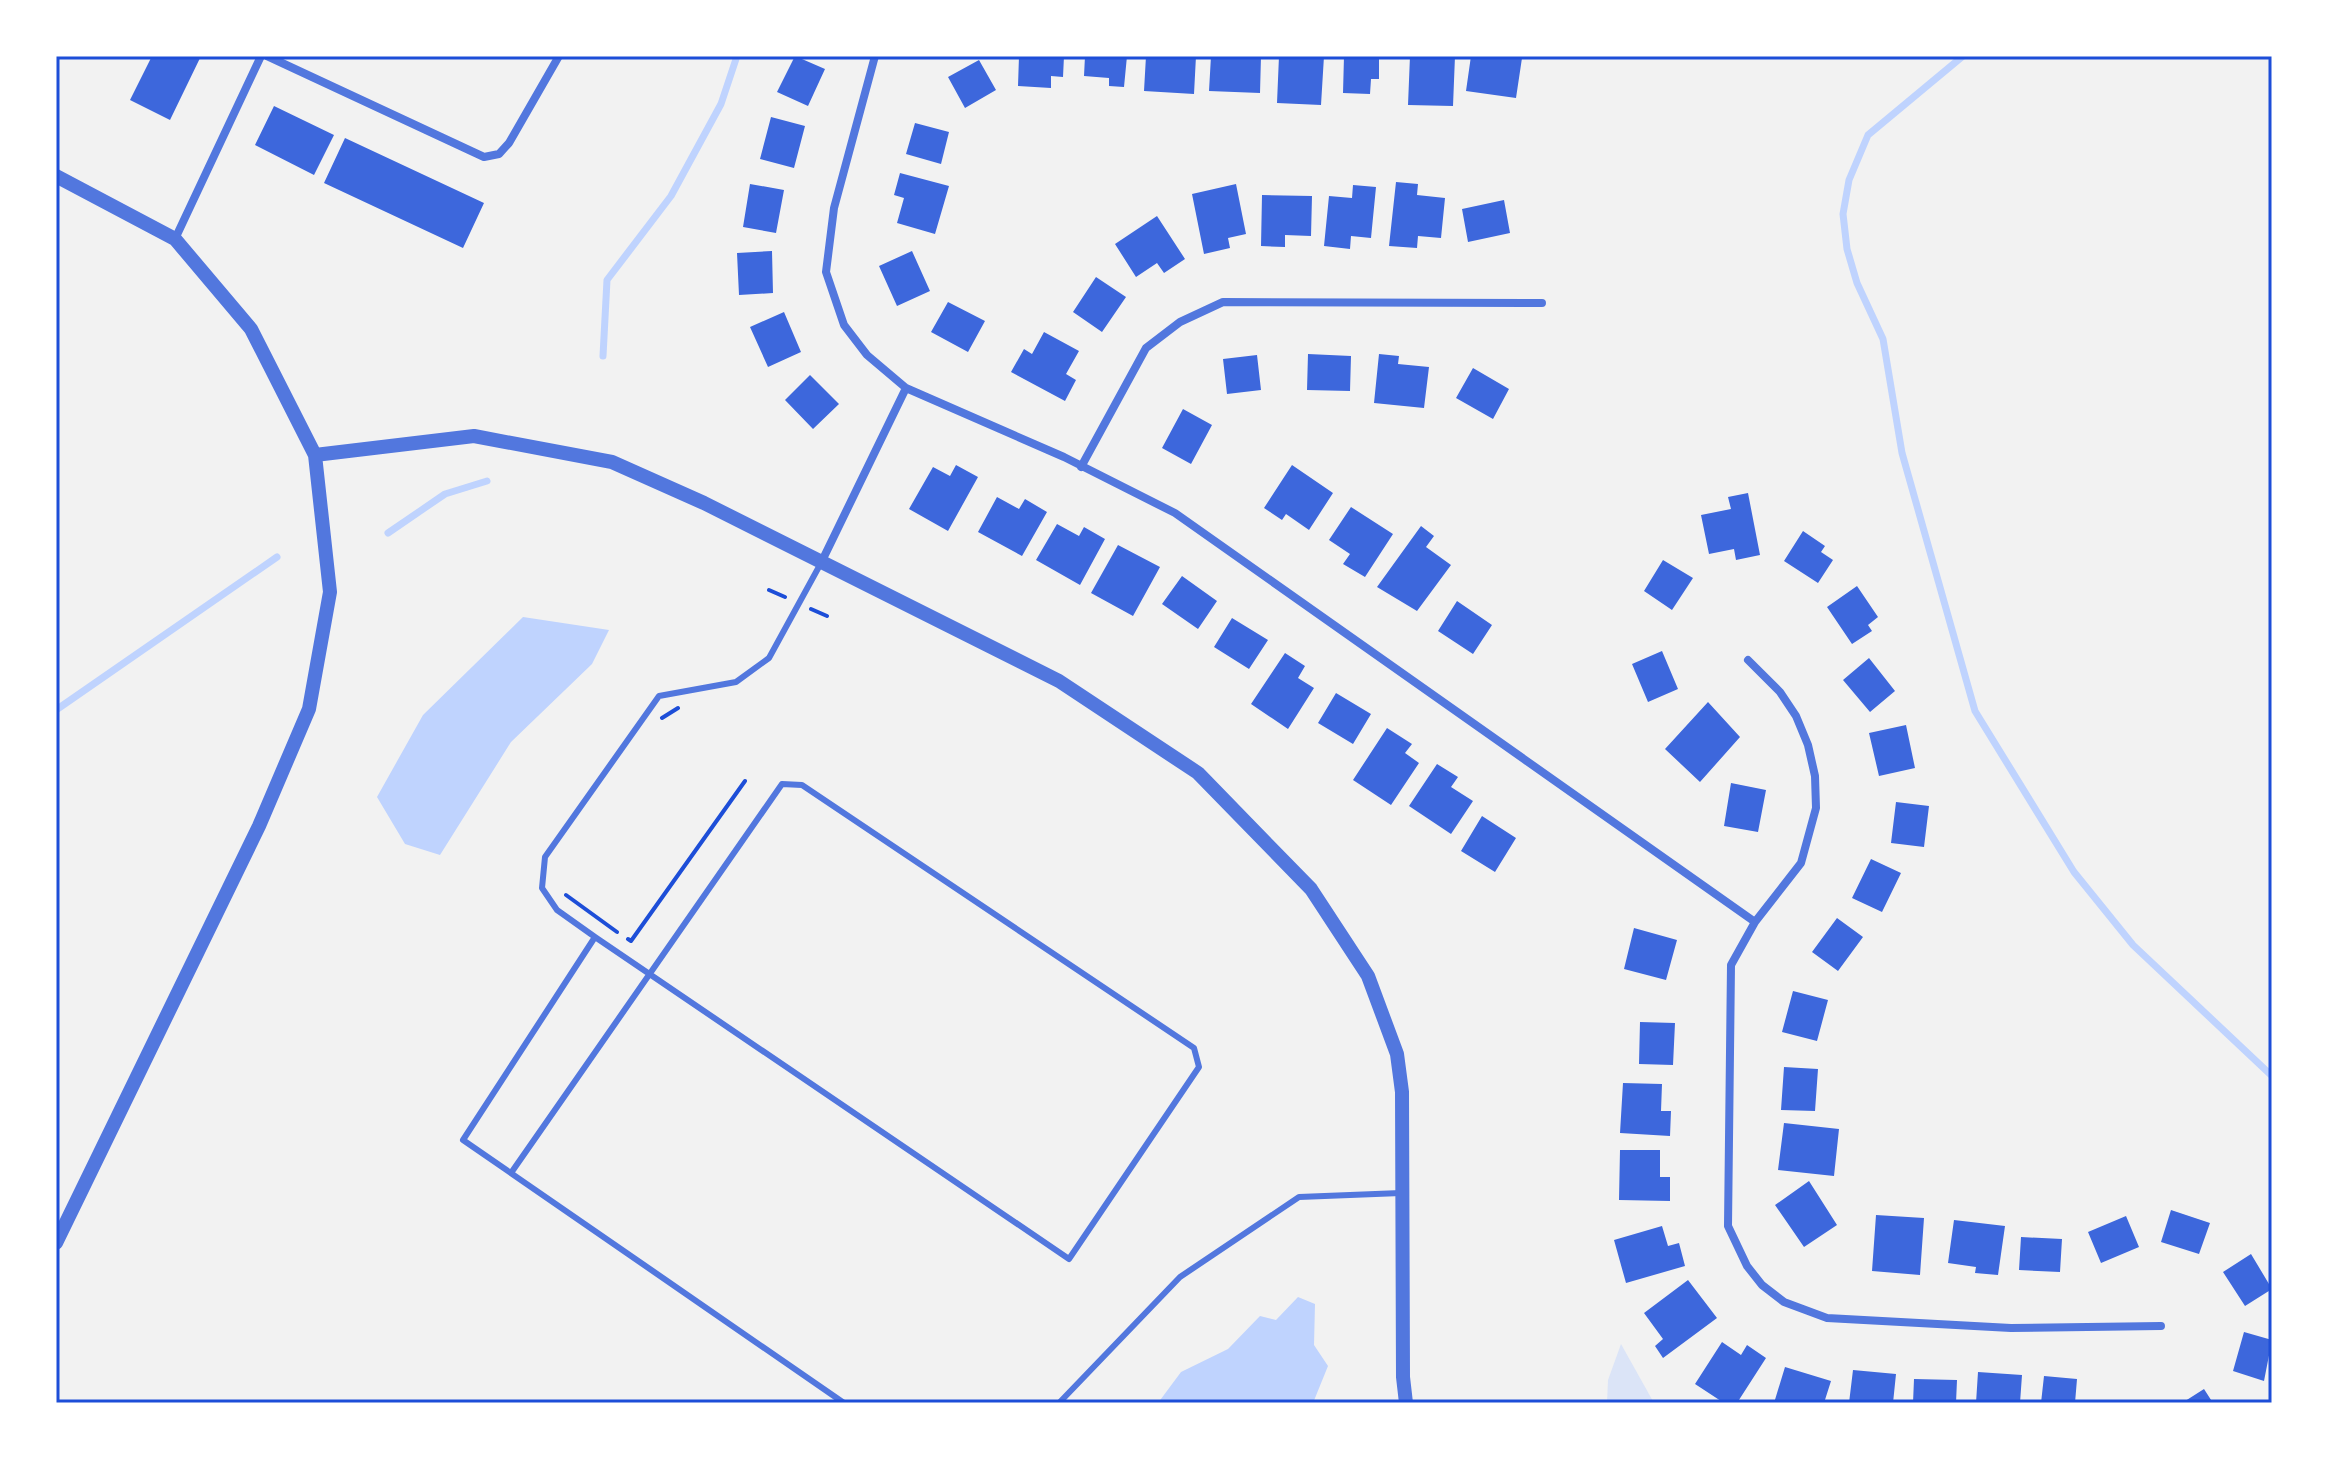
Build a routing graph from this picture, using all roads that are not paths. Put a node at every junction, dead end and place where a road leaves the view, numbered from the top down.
1 (264, 56) edge
2 (559, 56) edge
3 (875, 56) edge
4 (56, 176) edge
5 (175, 239) junction
6 (1542, 303) dead end
7 (906, 388) junction
8 (315, 455) junction
9 (1081, 467) junction
10 (821, 563) junction
11 (1748, 660) dead end
12 (1755, 922) junction
13 (595, 937) junction
14 (650, 975) junction
15 (511, 1173) junction
16 (1404, 1193) junction
17 (56, 1243) edge
18 (2161, 1326) dead end
19 (844, 1403) edge
20 (1059, 1403) edge
21 (1406, 1403) edge

1 - 2 street
1 - 5 street
3 - 7 street
4 - 5 street
5 - 8 street
6 - 9 street
7 - 9 street
7 - 10 street
8 - 10 street
8 - 17 street
9 - 12 street
10 - 13 lane
10 - 16 street
11 - 12 street
12 - 18 street
13 - 14 lane
13 - 15 lane
14 - 14 lane
14 - 15 lane
15 - 19 lane
16 - 20 lane
16 - 21 street

